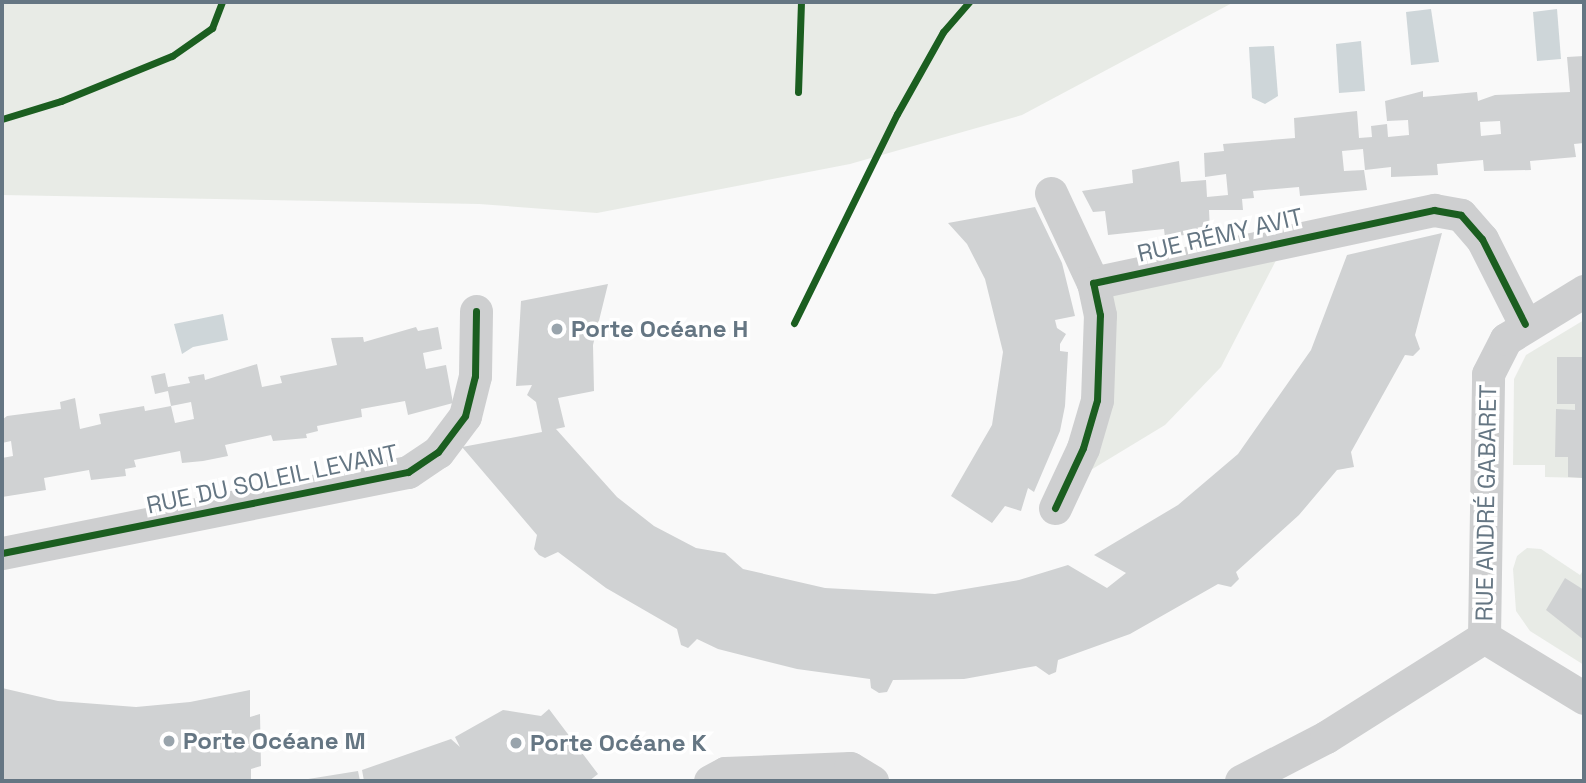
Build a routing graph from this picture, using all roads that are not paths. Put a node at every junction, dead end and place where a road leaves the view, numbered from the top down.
1 (1051, 193) dead end
2 (1093, 283) junction
3 (1584, 291) edge
4 (476, 311) dead end
5 (1525, 324) junction
6 (1055, 508) dead end
7 (2, 553) edge
8 (1484, 637) junction
9 (1584, 698) edge
10 (710, 781) edge
11 (872, 781) edge
12 (1241, 781) edge

1 - 2 street
2 - 5 street, RUE RÉMY AVIT
2 - 6 street
3 - 5 street, RUE ANDRÉ GABARET
4 - 7 street, RUE DU SOLEIL LEVANT
5 - 8 street, RUE ANDRÉ GABARET
8 - 9 street
8 - 12 street
10 - 11 street

